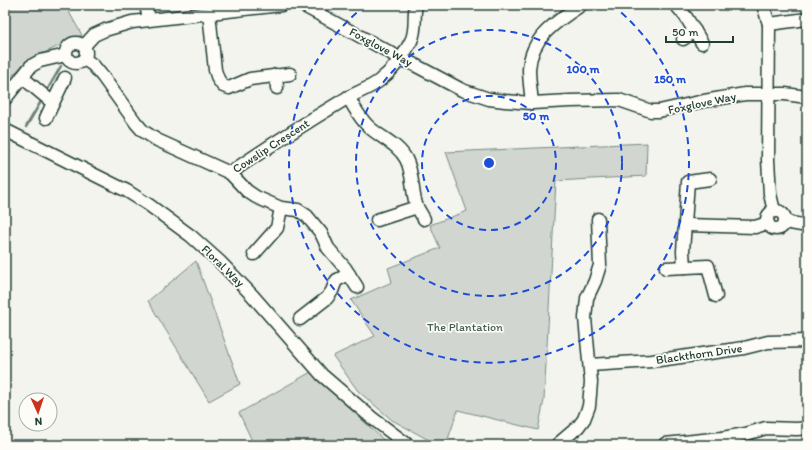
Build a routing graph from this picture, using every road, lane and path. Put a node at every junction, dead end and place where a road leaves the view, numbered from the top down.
1 (146, 5) edge
2 (281, 5) edge
3 (302, 5) edge
4 (416, 5) edge
5 (581, 5) edge
6 (676, 5) edge
7 (763, 5) edge
8 (209, 13) junction
9 (149, 19) junction
10 (807, 19) edge
11 (769, 24) junction
12 (695, 31) junction
13 (682, 39) dead end
14 (702, 43) dead end
15 (84, 46) junction
16 (66, 55) junction
17 (84, 59) junction
18 (400, 60) junction
19 (290, 74) dead end
20 (276, 75) junction
21 (22, 76) junction
22 (65, 78) dead end
23 (277, 88) dead end
24 (769, 95) junction
25 (348, 97) junction
26 (807, 97) edge
27 (5, 99) edge
28 (48, 99) junction
29 (532, 103) junction
30 (46, 118) dead end
31 (5, 130) edge
32 (230, 173) junction
33 (710, 178) dead end
34 (417, 207) junction
35 (281, 208) junction
36 (774, 211) junction
37 (424, 219) dead end
38 (598, 219) dead end
39 (376, 220) dead end
40 (785, 222) junction
41 (768, 223) junction
42 (686, 225) junction
43 (807, 226) edge
44 (254, 254) dead end
45 (684, 267) junction
46 (666, 268) dead end
47 (349, 274) junction
48 (357, 287) dead end
49 (716, 296) dead end
50 (300, 319) dead end
51 (807, 341) edge
52 (590, 365) junction
53 (807, 428) edge
54 (558, 444) edge
55 (665, 444) edge
56 (408, 445) edge

1 - 9 street
2 - 8 street
3 - 18 street, Foxglove Way
4 - 18 street, Cowslip Crescent
5 - 29 street
6 - 12 street
7 - 11 street
8 - 9 street
8 - 20 street
9 - 15 street
10 - 11 street
11 - 24 street
12 - 13 street
12 - 14 street
15 - 16 street
15 - 17 street
16 - 17 street
16 - 21 street
17 - 32 street, Cowslip Crescent
18 - 25 street, Cowslip Crescent
18 - 29 street, Foxglove Way
19 - 20 street
20 - 23 street
21 - 27 street
21 - 28 street
22 - 28 street
24 - 26 street, Foxglove Way
24 - 29 street, Foxglove Way
24 - 36 street
25 - 32 street, Cowslip Crescent
25 - 34 street
28 - 30 street
31 - 56 street, Floral Way
32 - 35 street
33 - 42 street
34 - 37 street
34 - 39 street
35 - 44 street
35 - 47 street
36 - 40 street
36 - 41 street
38 - 52 street
40 - 41 street
40 - 43 street
41 - 42 street
42 - 45 street
45 - 46 street
45 - 49 street
47 - 48 street
47 - 50 street
51 - 52 street, Blackthorn Drive
52 - 54 street
53 - 55 street

